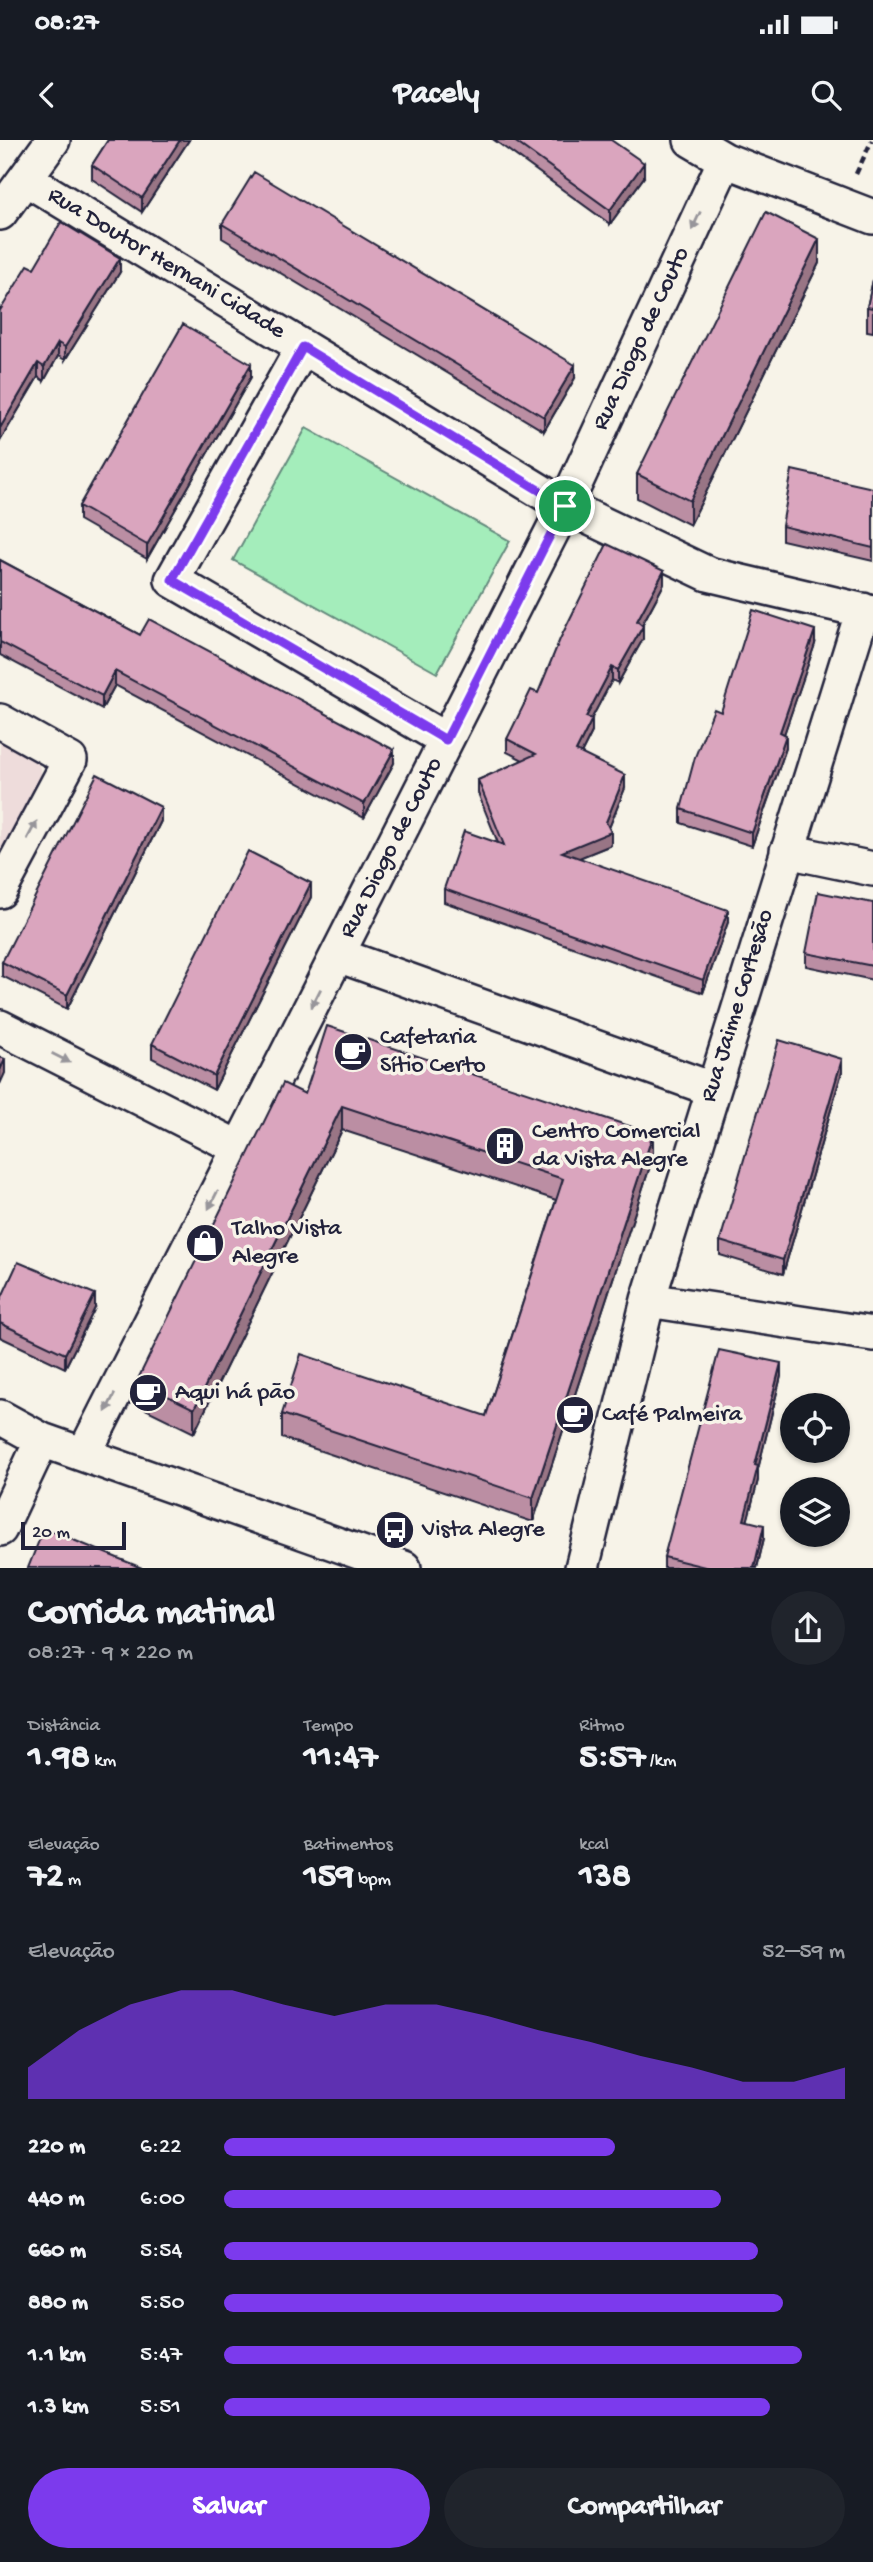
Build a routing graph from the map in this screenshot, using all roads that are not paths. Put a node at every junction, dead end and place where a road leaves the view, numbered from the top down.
1 (53, 140) edge
2 (691, 140) edge
3 (725, 160) junction
4 (26, 179) junction
5 (0, 213) edge
6 (873, 217) edge
7 (303, 347) junction
8 (565, 506) junction
9 (868, 612) edge
10 (0, 721) edge
11 (446, 740) junction
12 (787, 851) junction
13 (873, 869) edge
14 (0, 891) edge
15 (338, 955) junction
16 (0, 1027) edge
17 (712, 1089) junction
18 (239, 1148) junction
19 (648, 1300) junction
20 (873, 1334) edge
21 (0, 1417) edge
22 (42, 1440) junction
23 (84, 1454) junction
24 (0, 1529) edge
25 (404, 1568) edge
26 (582, 1568) edge

1 - 4 street
2 - 3 street
3 - 6 street
3 -> 8 street, Rua Diogo de Couto
4 - 5 street
4 - 7 street, Rua Doutor Hernani Cidade
7 - 8 street, Rua Doutor Hernani Cidade
7 - 11 street
8 - 9 street, Rua Doutor Hernani Cidade
8 - 11 street, Rua Diogo de Couto
9 - 12 street, Rua Jaime Cortesão
14 -> 10 street
11 - 15 street, Rua Diogo de Couto
12 - 13 street
12 - 17 street, Rua Jaime Cortesão
15 - 17 street
15 -> 18 street, Rua Diogo de Couto
16 -> 18 street
17 - 19 street, Rua Jaime Cortesão
18 -> 23 street, Rua Diogo de Couto
19 - 20 street
19 - 26 street, Rua Jaime Cortesão
21 - 22 street
22 - 23 street
22 - 24 street
23 - 25 street

